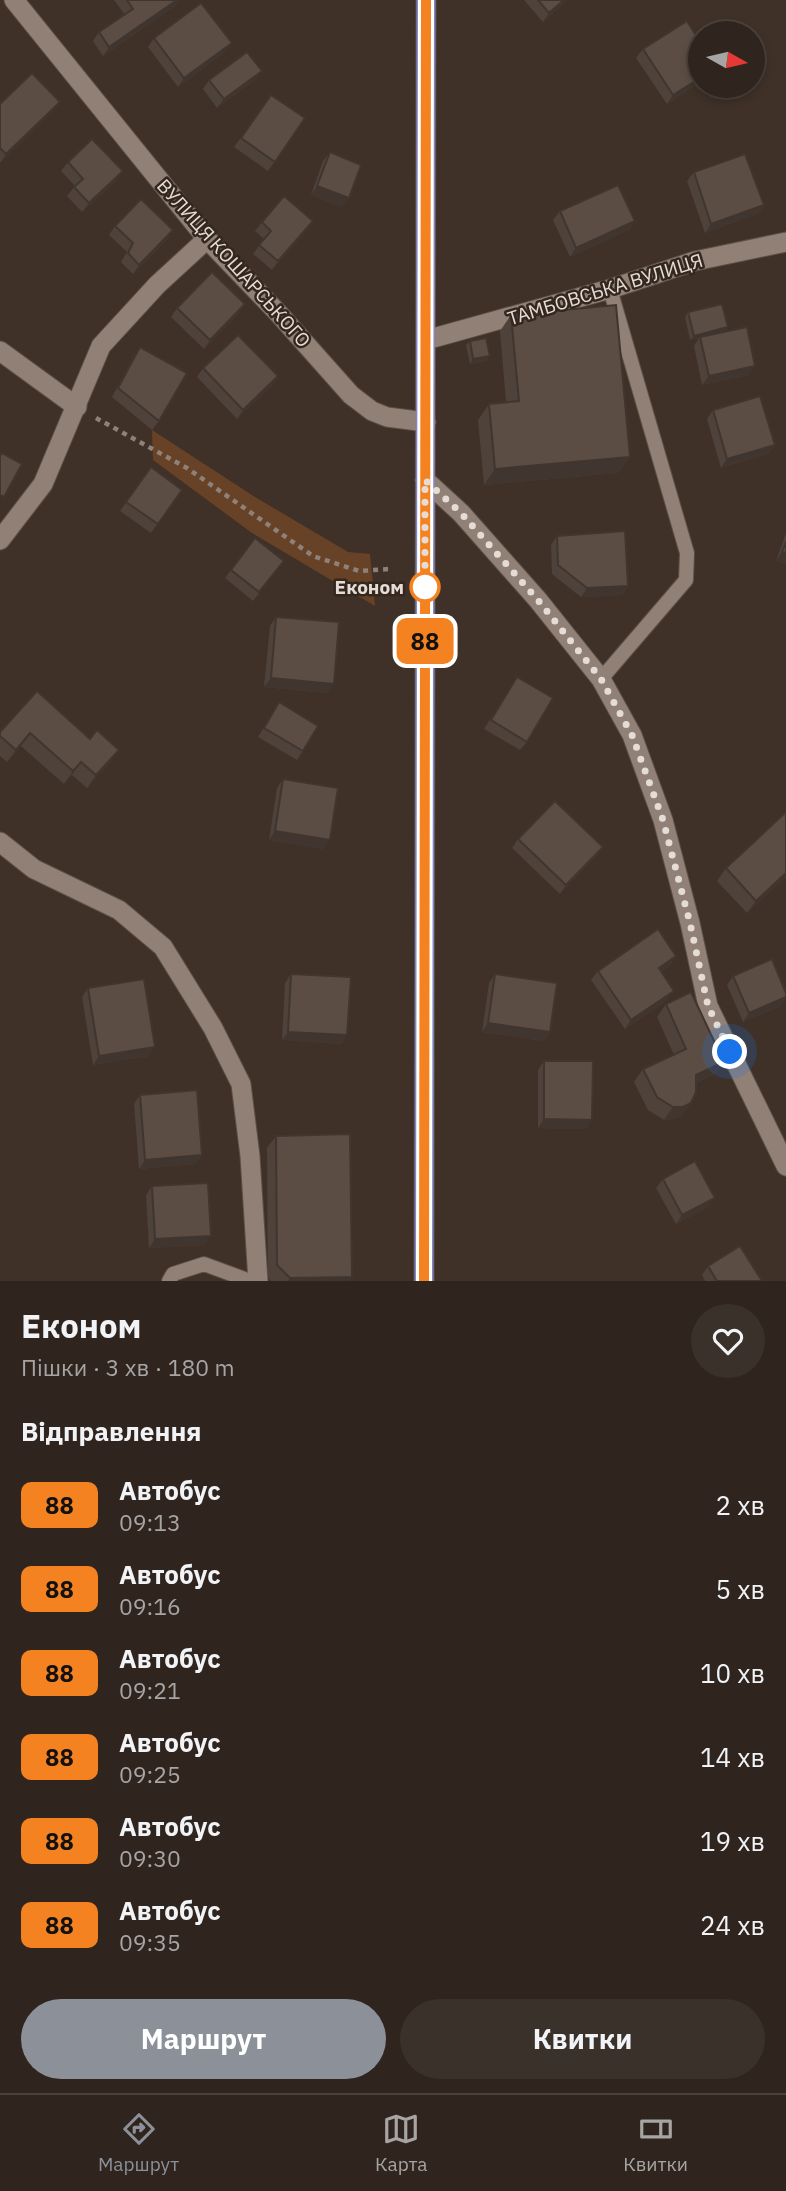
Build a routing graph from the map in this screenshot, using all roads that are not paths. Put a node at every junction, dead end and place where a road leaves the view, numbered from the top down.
1 (14, 0) edge
2 (426, 0) edge
3 (207, 239) junction
4 (786, 242) edge
5 (610, 289) junction
6 (426, 340) junction
7 (0, 351) edge
8 (77, 407) junction
9 (426, 422) junction
10 (425, 480) junction
11 (0, 540) edge
12 (601, 679) junction
13 (0, 842) edge
14 (786, 1166) edge
15 (169, 1281) edge
16 (250, 1281) edge
17 (258, 1281) edge
18 (424, 1281) edge

1 - 3 street, ВУЛИЦЯ КОШАРСЬКОГО
2 - 6 main road
3 - 8 street
3 - 9 street, ВУЛИЦЯ КОШАРСЬКОГО
4 - 5 street, ТАМБОВСЬКА ВУЛИЦЯ
5 - 6 street, ТАМБОВСЬКА ВУЛИЦЯ
5 - 12 lane
6 - 9 main road
7 - 8 street
8 - 11 street
9 - 10 main road
10 - 12 street
10 - 18 main road
12 - 14 street
13 - 17 street
15 - 16 lane

